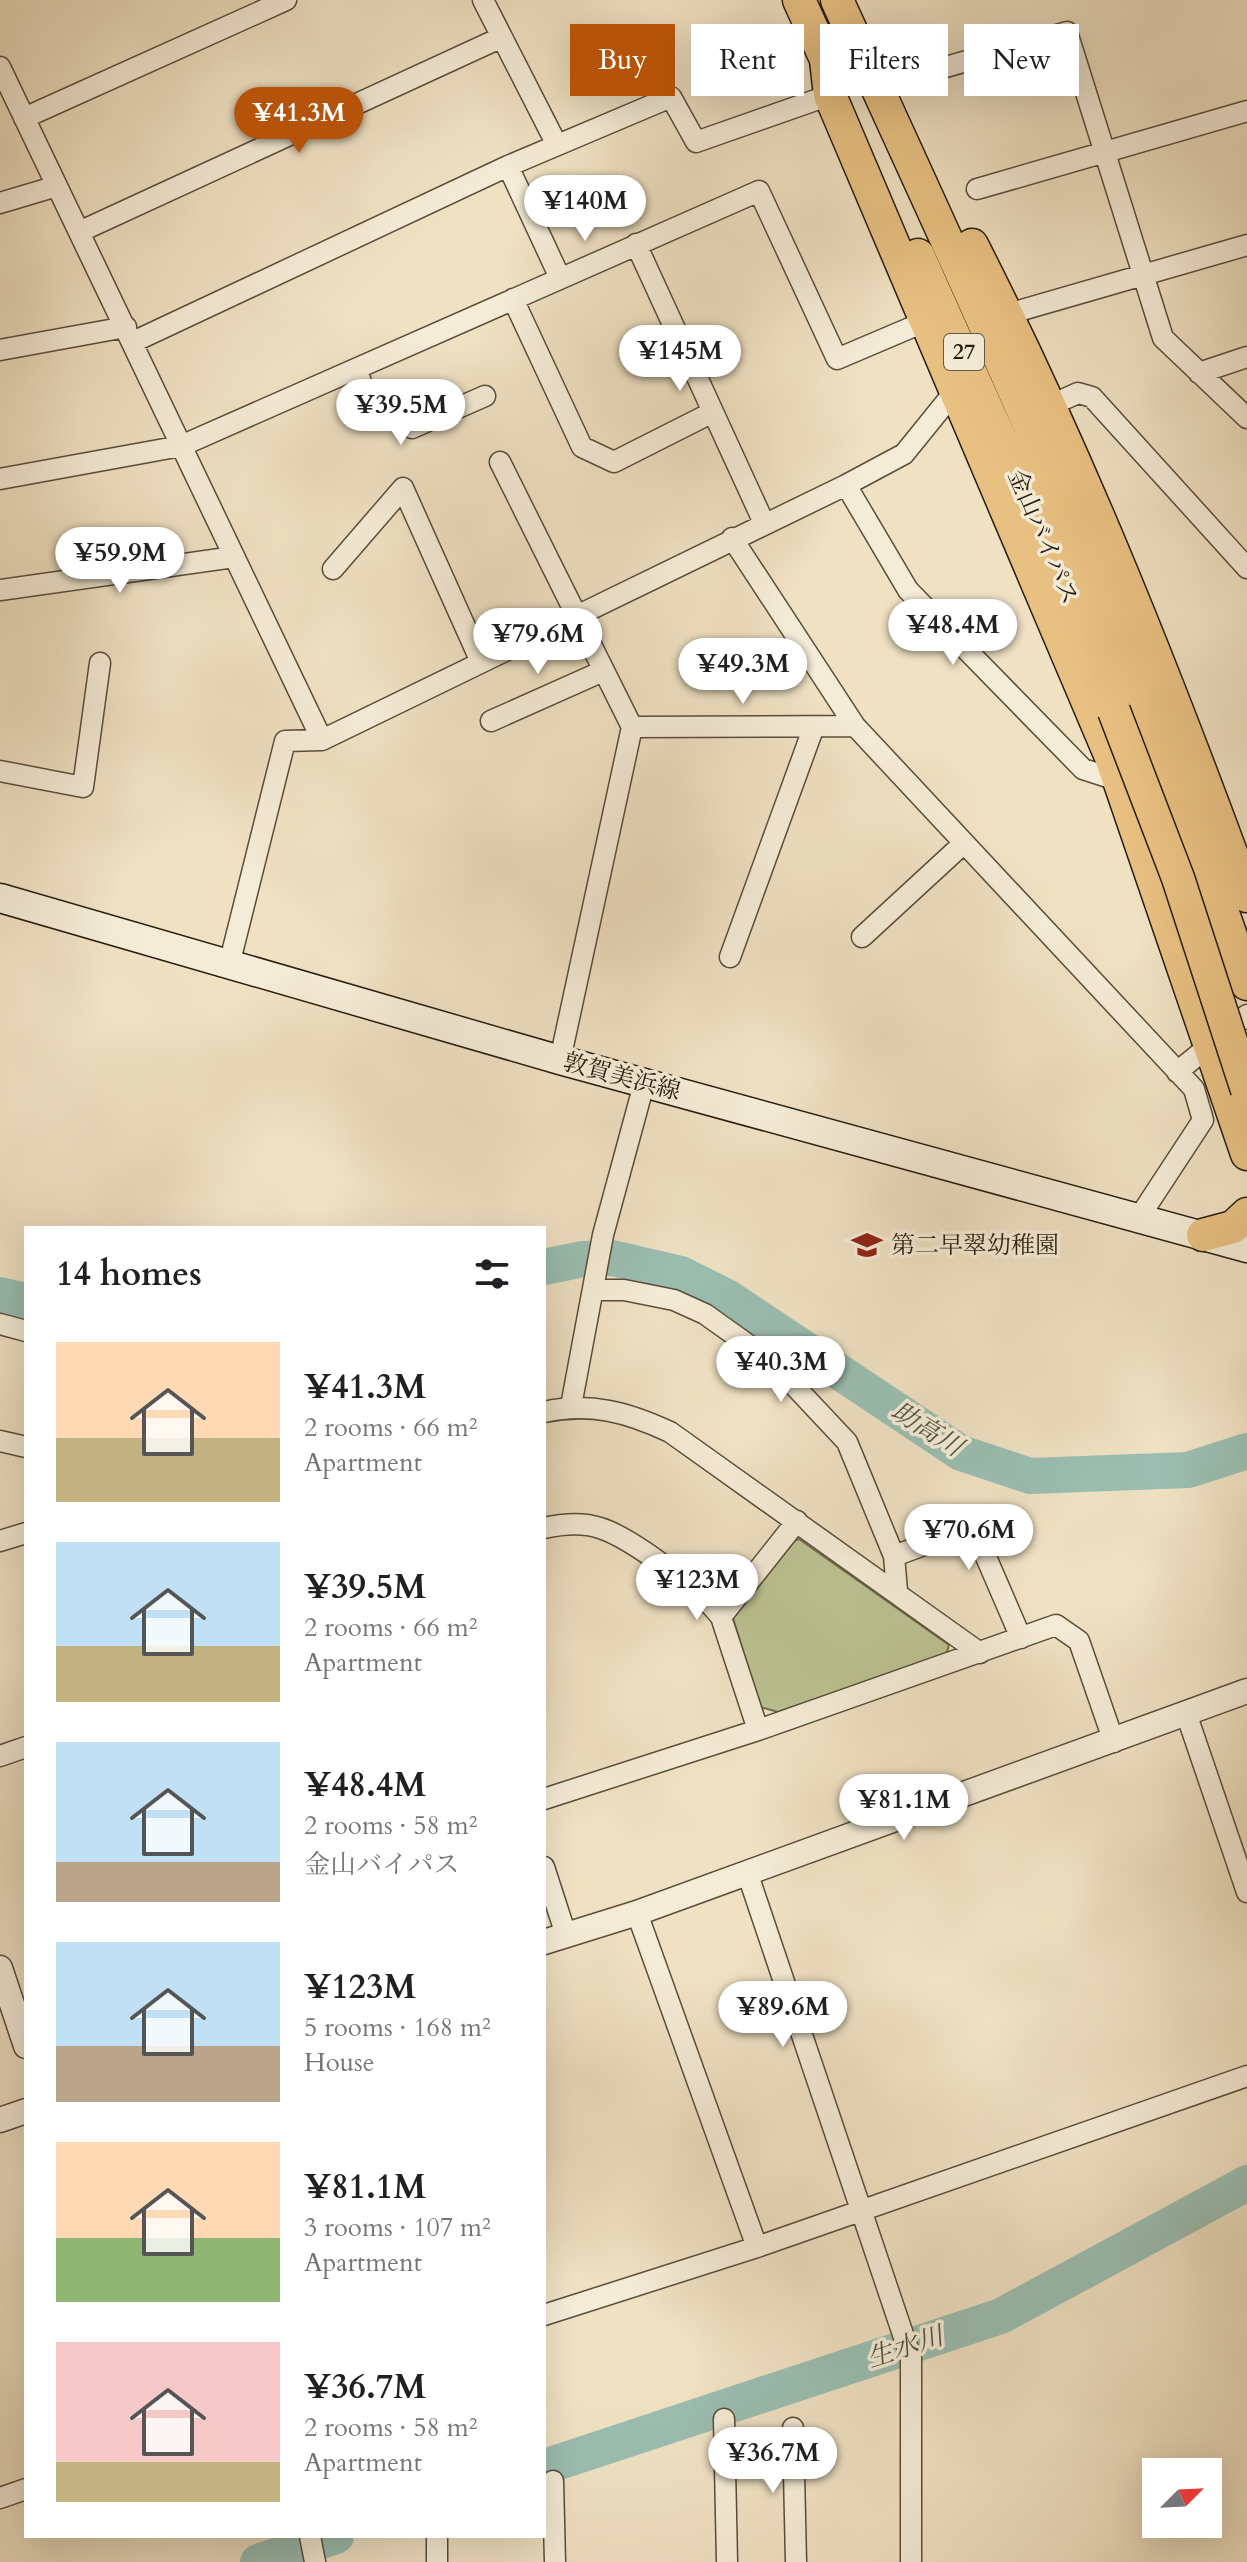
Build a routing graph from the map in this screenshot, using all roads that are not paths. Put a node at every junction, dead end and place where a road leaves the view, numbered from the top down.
1 (286, 0) edge
2 (483, 0) edge
3 (799, 0) edge
4 (843, 13) edge
5 (500, 38) junction
6 (820, 47) edge
7 (948, 66) edge
8 (0, 69) edge
9 (827, 96) edge
10 (830, 96) edge
11 (843, 96) edge
12 (893, 96) edge
13 (1247, 111) edge
14 (24, 118) junction
15 (557, 145) junction
16 (1108, 152) junction
17 (508, 166) junction
18 (57, 186) junction
19 (977, 189) dead end
20 (0, 203) edge
21 (79, 232) junction
22 (636, 244) junction
23 (1247, 245) edge
24 (1142, 273) junction
25 (560, 278) junction
26 (513, 299) junction
27 (1008, 314) junction
28 (924, 322) junction
29 (130, 334) junction
30 (0, 350) edge
31 (1247, 357) edge
32 (357, 371) junction
33 (1199, 373) junction
34 (955, 391) junction
35 (485, 396) dead end
36 (1049, 406) junction
37 (713, 412) junction
38 (1247, 418) edge
39 (181, 446) junction
40 (500, 462) dead end
41 (0, 479) edge
42 (846, 485) junction
43 (764, 523) junction
44 (732, 538) junction
45 (234, 557) junction
46 (1247, 568) edge
47 (333, 569) dead end
48 (0, 590) edge
49 (575, 615) junction
50 (481, 662) junction
51 (100, 663) dead end
52 (603, 671) junction
53 (491, 721) dead end
54 (855, 726) junction
55 (632, 727) junction
56 (813, 729) junction
57 (322, 740) junction
58 (0, 771) edge
59 (1120, 781) junction
60 (963, 844) junction
61 (1247, 896) edge
62 (0, 898) edge
63 (862, 937) dead end
64 (730, 957) dead end
65 (229, 965) junction
66 (1247, 984) edge
67 (1247, 1015) edge
68 (1211, 1044) junction
69 (560, 1060) junction
70 (1177, 1072) junction
71 (644, 1084) junction
72 (1247, 1090) edge
73 (1247, 1154) edge
74 (1247, 1214) edge
75 (1140, 1216) junction
76 (1203, 1235) junction
77 (1247, 1248) edge
78 (594, 1290) junction
79 (0, 1324) edge
80 (24, 1330) edge
81 (571, 1406) junction
82 (546, 1412) edge
83 (0, 1441) edge
84 (24, 1447) edge
85 (797, 1521) junction
86 (546, 1528) edge
87 (24, 1534) edge
88 (0, 1541) edge
89 (894, 1556) junction
90 (897, 1591) junction
91 (721, 1617) junction
92 (1021, 1638) junction
93 (980, 1653) junction
94 (1247, 1691) edge
95 (1186, 1713) junction
96 (758, 1730) junction
97 (1114, 1742) junction
98 (24, 1748) edge
99 (0, 1756) edge
100 (546, 1798) edge
101 (747, 1872) junction
102 (546, 1880) edge
103 (1247, 1892) edge
104 (637, 1913) junction
105 (555, 1938) edge
106 (0, 1968) edge
107 (24, 2040) edge
108 (1247, 2076) edge
109 (24, 2112) edge
110 (0, 2120) edge
111 (860, 2211) junction
112 (757, 2247) junction
113 (546, 2314) edge
114 (724, 2419) dead end
115 (793, 2428) dead end
116 (553, 2481) dead end
117 (24, 2490) edge
118 (0, 2498) edge
119 (310, 2538) edge
120 (437, 2538) edge
121 (315, 2562) edge
122 (437, 2562) edge
123 (555, 2562) edge
124 (727, 2562) edge
125 (796, 2562) edge
126 (911, 2562) edge

1 - 14 street
2 - 5 street
3 - 6 highway, 金山バイパス / 27
4 - 66 highway, 金山バイパス / 27
5 - 15 street
5 - 21 street
7 - 16 street
8 - 14 street
9 - 15 street
10 - 28 highway
11 - 72 highway, 金山バイパス / 27, bridge
12 - 27 highway
13 - 16 street
14 - 18 street
15 - 17 street
16 - 19 street
16 - 24 street
17 - 25 street
17 - 29 street
18 - 20 street
18 - 21 street
21 - 29 street
22 - 25 street
22 - 28 street
22 - 37 street
23 - 24 street
24 - 27 street
24 - 33 street
25 - 26 street
26 - 32 street
26 - 37 street
27 - 36 highway
28 - 34 highway
29 - 30 street
29 - 39 street
31 - 33 street
32 - 35 street
32 - 39 street
33 - 38 street
34 - 42 street
34 - 59 highway
36 - 46 street
36 - 61 highway
37 - 43 street
39 - 41 street
39 - 45 street
40 - 49 street
42 - 43 street
42 - 59 street
43 - 44 street
44 - 49 street
44 - 54 street
45 - 48 street
45 - 57 street
47 - 50 street
49 - 50 street
49 - 52 street
50 - 57 street
51 - 58 street
52 - 53 street
52 - 55 street
54 - 56 street
54 - 60 street
55 - 56 street
55 - 69 street
56 - 64 street
57 - 65 street
59 - 68 highway
60 - 63 street
60 - 70 street
62 - 65 main road, 敦賀美浜線
65 - 69 main road, 敦賀美浜線
67 - 68 street
68 - 70 street
68 - 73 highway
69 - 71 main road, 敦賀美浜線
70 - 75 street
71 - 75 main road, 敦賀美浜線
71 - 78 street
74 - 76 highway
75 - 76 main road, 敦賀美浜線
76 - 77 main road, 敦賀美浜線
78 - 81 street
78 - 89 street
79 - 80 street
81 - 82 street
81 - 85 street
83 - 84 street
85 - 90 street
85 - 91 street
86 - 91 street
87 - 88 street
89 - 90 street
89 - 92 street
90 - 93 street
91 - 96 street
92 - 93 street
92 - 97 street
93 - 96 street
94 - 95 street
95 - 97 street
95 - 103 street
96 - 100 street
97 - 101 street
98 - 99 street
101 - 104 street
101 - 111 street
102 - 105 street
104 - 105 street
104 - 112 street
106 - 107 street
108 - 111 street
109 - 110 street
111 - 112 street
111 - 126 street
112 - 113 street
114 - 124 street
115 - 125 street
116 - 123 street
117 - 118 street
119 - 121 street
120 - 122 street

